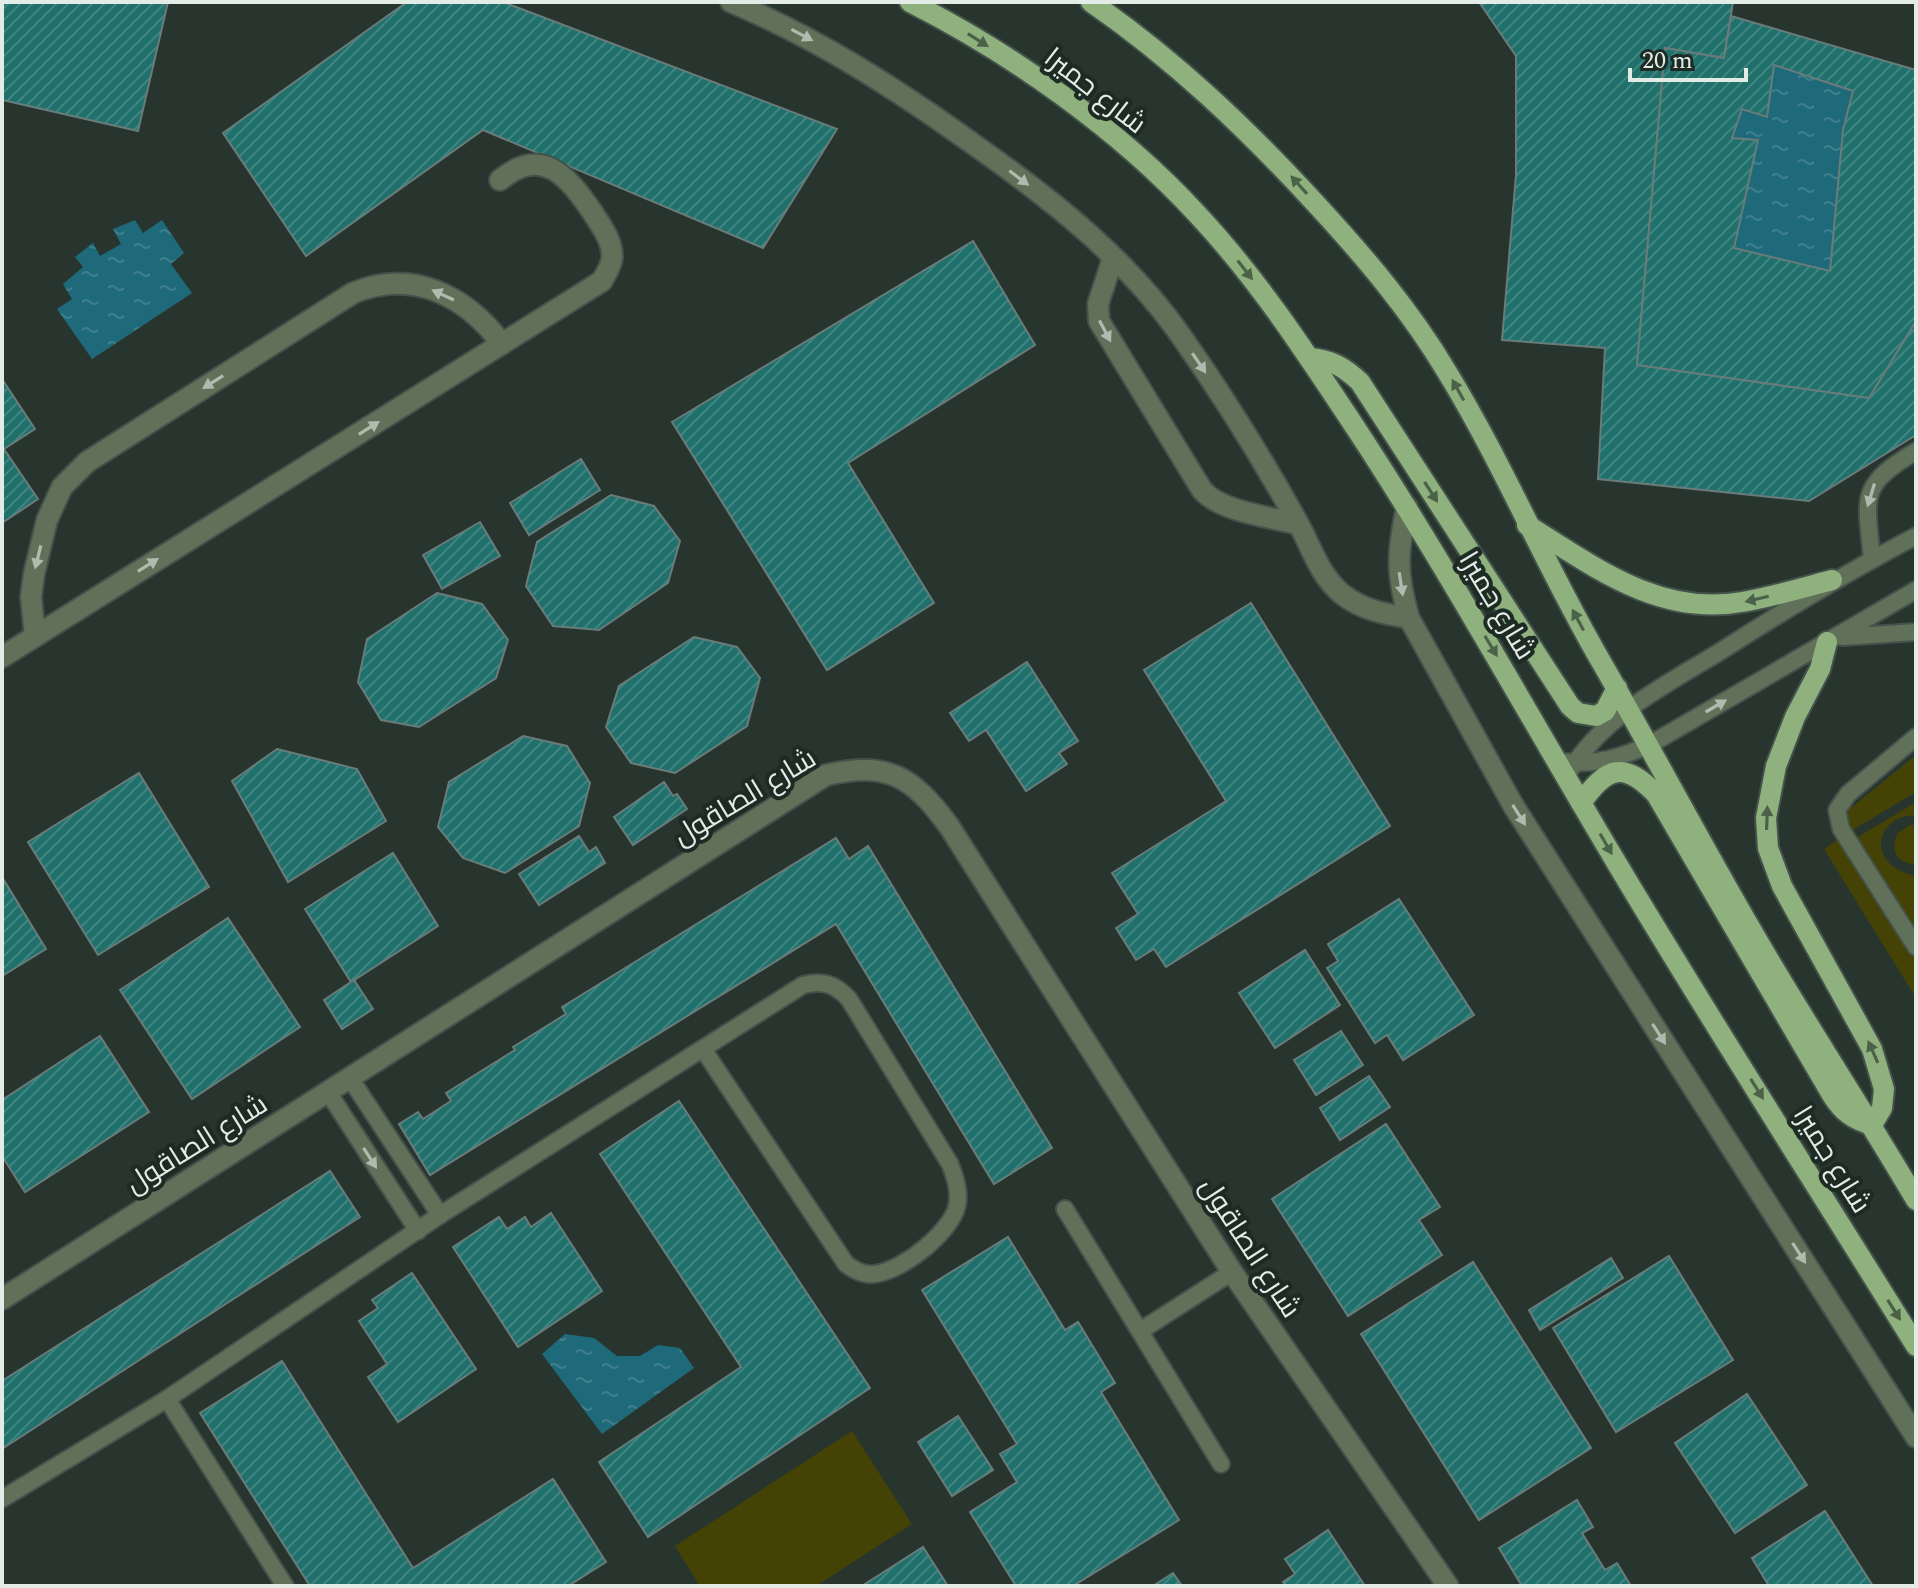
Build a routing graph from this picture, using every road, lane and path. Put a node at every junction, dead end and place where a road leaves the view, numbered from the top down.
1 (731, 2) edge
2 (910, 2) edge
3 (1091, 2) edge
4 (500, 180) dead end
5 (1113, 258) junction
6 (502, 344) junction
7 (1309, 358) junction
8 (1916, 451) edge
9 (1407, 507) junction
10 (1298, 524) junction
11 (1526, 524) junction
12 (1916, 536) edge
13 (1872, 559) junction
14 (1832, 580) junction
15 (1916, 590) edge
16 (1409, 618) junction
17 (1916, 632) edge
18 (35, 636) junction
19 (1832, 640) junction
20 (2, 657) edge
21 (1617, 688) junction
22 (1629, 709) junction
23 (1916, 737) edge
24 (1649, 745) junction
25 (1566, 767) junction
26 (1581, 803) junction
27 (1916, 947) edge
28 (703, 1049) junction
29 (350, 1078) junction
30 (328, 1092) junction
31 (1872, 1125) junction
32 (1916, 1200) edge
33 (1065, 1209) dead end
34 (440, 1215) junction
35 (418, 1231) junction
36 (1232, 1272) junction
37 (2, 1299) edge
38 (1140, 1331) junction
39 (1916, 1346) edge
40 (167, 1399) junction
41 (1916, 1437) edge
42 (1221, 1464) dead end
43 (2, 1499) edge
44 (285, 1586) edge
45 (1448, 1586) edge

1 -> 5 street
2 -> 7 main road, شارع جميرا
11 -> 3 main road, شارع جميرا
4 - 6 street
5 -> 10 street
5 -> 10 street
18 -> 6 street
6 -> 18 street
7 - 9 main road, شارع جميرا
7 -> 21 main road
8 -> 13 lane
9 -> 16 street
9 -> 25 main road, شارع جميرا
10 - 16 street
14 -> 11 main road
21 -> 11 main road, شارع جميرا
12 - 13 lane
13 - 14 lane
14 - 22 lane
15 - 19 lane
16 -> 41 street
17 - 19 lane
18 - 20 street
24 -> 19 lane
31 -> 19 main road
21 - 22 main road, شارع جميرا
22 - 24 main road, شارع جميرا
22 - 25 lane
23 - 27 lane
24 - 25 lane
24 - 31 main road, شارع جميرا
25 - 26 main road, شارع جميرا
26 - 31 main road
26 -> 39 main road, شارع جميرا
28 - 28 lane
28 - 34 lane
29 - 30 street, شارع الصاقول
29 - 34 lane
29 - 36 street, شارع الصاقول
30 -> 35 lane
30 - 37 street, شارع الصاقول
31 - 32 main road, شارع جميرا
33 - 38 lane
34 - 35 lane
35 - 40 lane
36 - 38 lane
36 - 45 street, شارع الصاقول
38 - 42 lane
40 - 43 lane
40 - 44 lane

